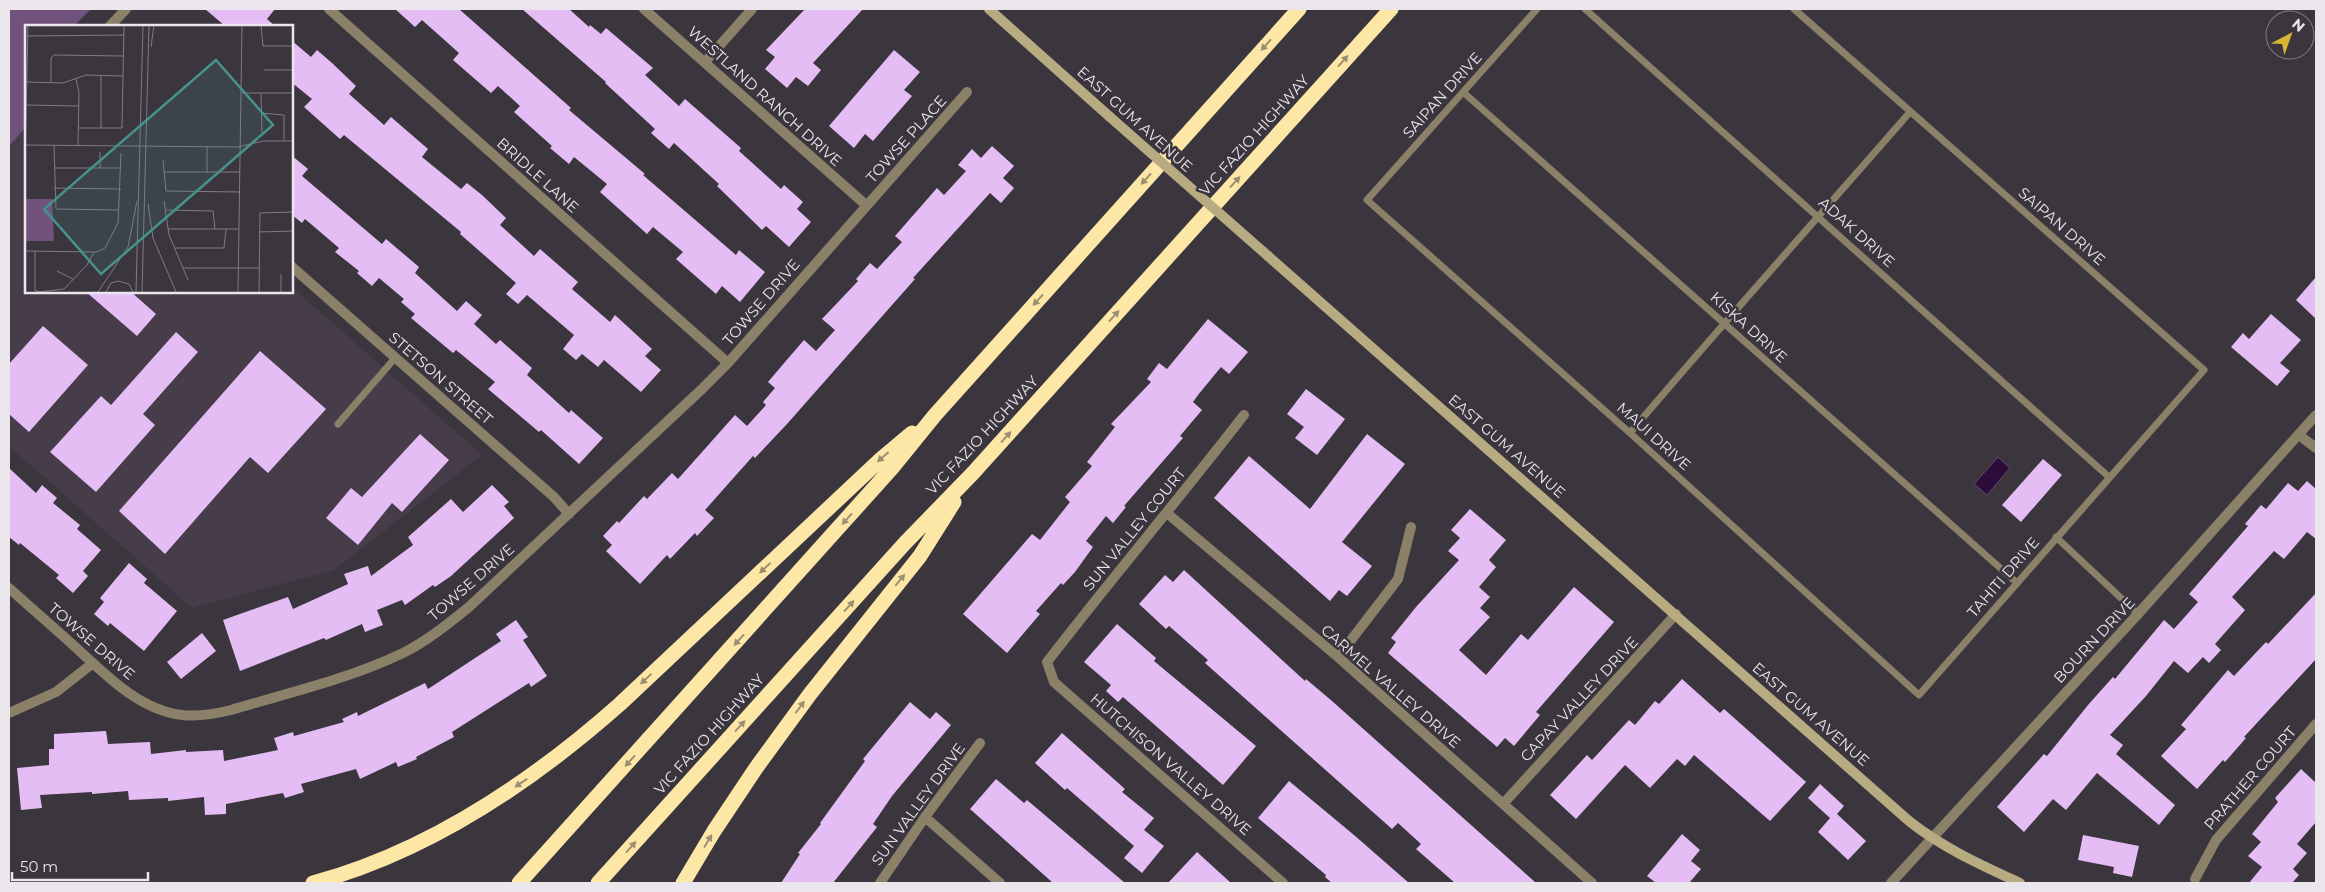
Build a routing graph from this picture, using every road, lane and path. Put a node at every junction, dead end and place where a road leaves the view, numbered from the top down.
1 (126, 9) edge
2 (329, 9) edge
3 (644, 9) edge
4 (752, 9) edge
5 (989, 9) edge
6 (1299, 9) edge
7 (1391, 9) edge
8 (1537, 9) edge
9 (1585, 9) edge
10 (1794, 9) edge
11 (111, 25) edge
12 (705, 62) junction
13 (968, 92) dead end
14 (1463, 92) junction
15 (1910, 112) junction
16 (1367, 200) joint
17 (866, 205) junction
18 (1820, 217) junction
19 (292, 267) edge
20 (1724, 322) junction
21 (395, 358) junction
22 (728, 363) junction
23 (935, 415) junction
24 (1244, 415) dead end
25 (2316, 415) edge
26 (338, 424) dead end
27 (1630, 433) junction
28 (2299, 434) junction
29 (2316, 448) edge
30 (973, 473) junction
31 (2109, 477) junction
32 (569, 514) junction
33 (1168, 514) junction
34 (1411, 527) dead end
35 (2056, 537) junction
36 (2016, 582) junction
37 (9, 588) edge
38 (1676, 614) junction
39 (2138, 614) junction
40 (1338, 658) junction
41 (1046, 662) joint
42 (93, 663) junction
43 (1919, 695) joint
44 (9, 713) edge
45 (2316, 724) edge
46 (980, 743) dead end
47 (1503, 804) junction
48 (925, 817) junction
49 (1932, 839) junction
50 (2195, 879) dead end
51 (312, 883) edge
52 (519, 883) edge
53 (598, 883) edge
54 (683, 883) edge
55 (880, 883) edge
56 (1000, 883) edge
57 (1283, 883) edge
58 (1592, 883) edge
59 (1891, 883) edge
60 (2020, 883) edge

1 - 11 street
2 - 22 street, BRIDLE LANE
3 - 12 street, WESTLAND RANCH DRIVE
4 - 12 street
5 - 38 street, EAST GUM AVENUE, bridge
6 -> 23 highway
30 -> 7 highway, VIC FAZIO HIGHWAY
8 - 14 lane, SAIPAN DRIVE
9 - 18 lane, ADAK DRIVE
10 - 15 lane, SAIPAN DRIVE
12 - 17 street, WESTLAND RANCH DRIVE
13 - 17 street, TOWSE PLACE
14 - 16 lane, SAIPAN DRIVE
14 - 20 lane, KISKA DRIVE
15 - 18 lane
15 - 31 lane, SAIPAN DRIVE
16 - 27 lane, MAUI DRIVE
17 - 22 street, TOWSE DRIVE
18 - 20 lane
18 - 31 lane, ADAK DRIVE
19 - 21 street, STETSON STREET
20 - 27 lane
20 - 36 lane, KISKA DRIVE
21 - 26 lane
21 - 32 street, STETSON STREET
22 - 32 street, TOWSE DRIVE
23 -> 51 highway
23 -> 52 highway
24 - 33 street, SUN VALLEY COURT
25 - 28 street, BOURN DRIVE
27 - 43 lane, MAUI DRIVE
28 - 29 street
28 - 39 street, BOURN DRIVE
53 -> 30 highway, VIC FAZIO HIGHWAY
54 -> 30 highway
31 - 35 lane, TAHITI DRIVE
32 - 42 street, TOWSE DRIVE
33 - 40 street, CARMEL VALLEY DRIVE
33 - 41 street, SUN VALLEY COURT
34 - 40 street
35 - 36 lane, TAHITI DRIVE
35 - 39 lane
36 - 43 lane, TAHITI DRIVE
37 - 42 street, TOWSE DRIVE
38 - 47 street, CAPAY VALLEY DRIVE
38 - 49 street, EAST GUM AVENUE
39 - 49 street, BOURN DRIVE
40 - 47 street, CARMEL VALLEY DRIVE
41 - 57 street, HUTCHISON VALLEY DRIVE
42 - 44 street
45 - 50 street, PRATHER COURT
46 - 48 street, SUN VALLEY DRIVE
47 - 58 street, CARMEL VALLEY DRIVE
48 - 55 street, SUN VALLEY DRIVE
48 - 56 street
49 - 59 street, BOURN DRIVE
49 - 60 street, EAST GUM AVENUE

